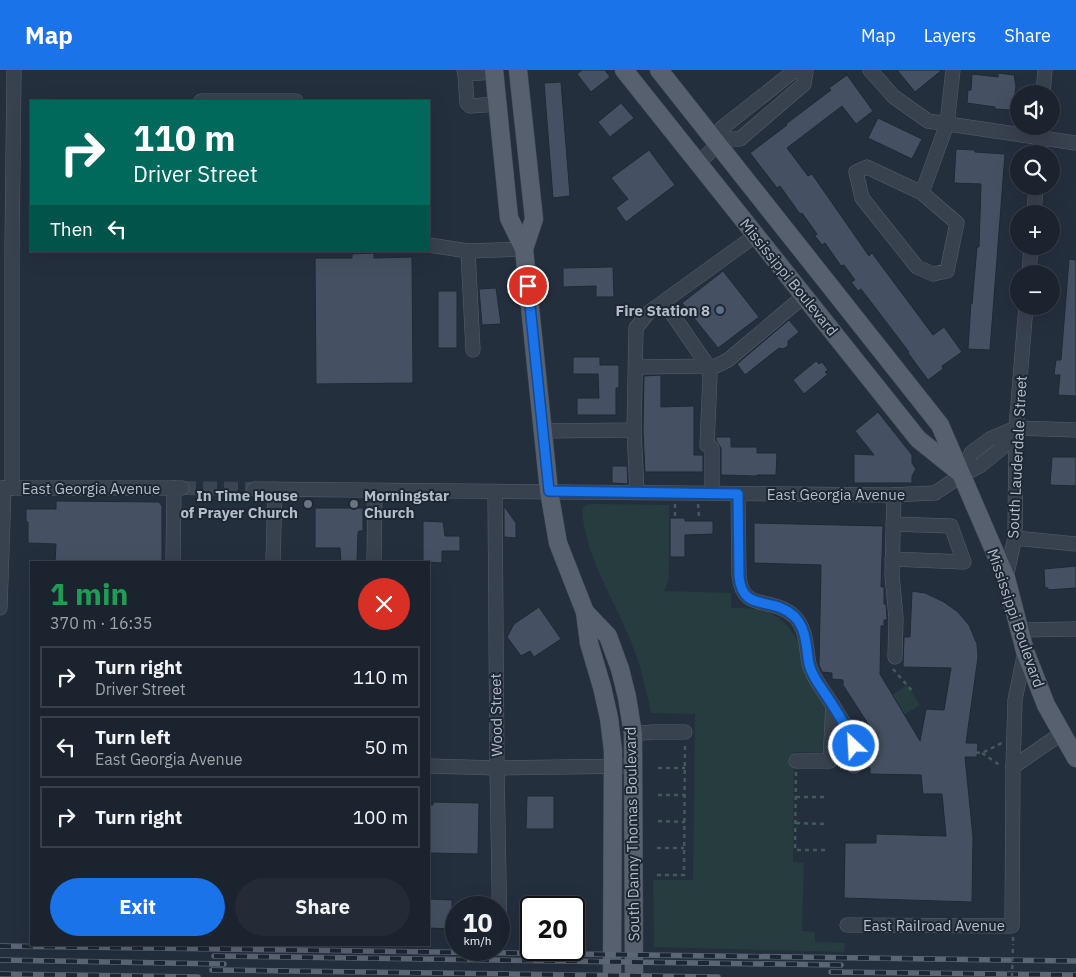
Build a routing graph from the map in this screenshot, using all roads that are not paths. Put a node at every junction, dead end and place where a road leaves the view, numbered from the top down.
1 (14, 70) edge
2 (518, 70) edge
3 (659, 70) edge
4 (870, 70) edge
5 (954, 70) edge
6 (1045, 70) edge
7 (494, 71) edge
8 (806, 71) edge
9 (465, 72) edge
10 (631, 73) edge
11 (1044, 85) edge
12 (498, 104) junction
13 (947, 124) junction
14 (1010, 129) edge
15 (1052, 135) edge
16 (721, 142) junction
17 (1076, 142) edge
18 (698, 163) junction
19 (922, 194) junction
20 (756, 235) junction
21 (794, 241) junction
22 (430, 245) edge
23 (524, 249) junction
24 (6, 250) edge
25 (468, 251) junction
26 (773, 257) junction
27 (804, 296) junction
28 (664, 302) junction
29 (1025, 315) edge
30 (473, 350) dead end
31 (636, 366) junction
32 (708, 366) junction
33 (6, 370) edge
34 (1016, 428) junction
35 (634, 430) junction
36 (1076, 430) edge
37 (542, 431) junction
38 (962, 474) junction
39 (5, 488) edge
40 (254, 488) tunnel mouth
41 (275, 489) junction
42 (375, 491) junction
43 (549, 491) junction
44 (495, 492) junction
45 (637, 492) junction
46 (712, 493) junction
47 (738, 494) junction
48 (894, 495) junction
49 (893, 524) junction
50 (1015, 538) junction
51 (1076, 544) edge
52 (892, 559) junction
53 (173, 561) edge
54 (273, 561) edge
55 (374, 561) edge
56 (1006, 578) junction
57 (0, 608) edge
58 (585, 612) junction
59 (1076, 629) edge
60 (1020, 630) junction
61 (1025, 651) junction
62 (895, 657) road end
63 (833, 705) junction
64 (685, 732) road end
65 (1062, 733) junction
66 (633, 734) junction
67 (1076, 758) edge
68 (796, 761) road end
69 (430, 766) edge
70 (614, 766) junction
71 (634, 766) junction
72 (854, 766) dead end
73 (497, 768) junction
74 (1013, 771) junction
75 (499, 896) edge
76 (847, 925) dead end
77 (612, 977) edge
78 (634, 977) edge

1 - 24 street
2 - 23 main road, South Danny Thomas Boulevard
3 - 16 main road, Mississippi Boulevard
4 - 13 street
5 - 13 street
6 - 11 street
7 - 9 street
7 - 12 main road, South Danny Thomas Boulevard
8 - 16 street
8 - 16 street
9 - 12 street
10 - 18 main road, Mississippi Boulevard
12 - 23 main road, South Danny Thomas Boulevard
13 - 14 street
13 - 19 street
15 - 17 street
16 - 18 street
16 - 21 main road, Mississippi Boulevard
18 - 20 main road, Mississippi Boulevard
19 - 19 street
20 - 26 main road, Mississippi Boulevard
20 - 28 street
21 - 26 main road
21 - 38 main road, Mississippi Boulevard
22 - 25 street
23 - 25 street
23 - 37 main road, South Danny Thomas Boulevard
24 - 33 street
25 - 30 street
26 - 27 main road, Mississippi Boulevard
27 - 32 street
27 - 38 main road, Mississippi Boulevard
28 - 31 street
28 - 32 street
29 - 34 street, South Lauderdale Street
31 - 32 street
31 - 35 street
32 - 46 street
33 - 39 street
34 - 36 street, East Georgia Avenue
34 - 38 street, East Georgia Avenue
34 - 50 street, South Lauderdale Street
35 - 37 street
35 - 45 street
37 - 43 main road, South Danny Thomas Boulevard
38 - 48 street, East Georgia Avenue
38 - 56 main road, Mississippi Boulevard
39 - 53 street, East Georgia Avenue
39 - 57 street
40 - 41 street, East Georgia Avenue
41 - 42 street, East Georgia Avenue
41 - 54 street
42 - 44 street, East Georgia Avenue
42 - 55 street
43 - 44 street, East Georgia Avenue
43 - 45 street, East Georgia Avenue
43 - 58 main road, South Danny Thomas Boulevard
44 - 73 street, Wood Street
45 - 46 street, East Georgia Avenue
46 - 47 street, East Georgia Avenue
47 - 48 street, East Georgia Avenue
47 - 63 street
48 - 49 street
49 - 52 street
49 - 52 street
50 - 51 street
50 - 56 street, South Lauderdale Street
52 - 62 street
56 - 60 main road, Mississippi Boulevard
58 - 66 main road, South Danny Thomas Boulevard
58 - 70 main road, South Danny Thomas Boulevard
59 - 60 street
60 - 61 main road, Mississippi Boulevard
61 - 65 main road, Mississippi Boulevard
61 - 74 street, East Railroad Avenue
63 - 68 street
63 - 72 street
64 - 66 street
65 - 67 main road, Mississippi Boulevard
65 - 74 street
66 - 71 main road, South Danny Thomas Boulevard
69 - 73 street
70 - 71 street
70 - 73 street
70 - 77 main road, South Danny Thomas Boulevard
71 - 78 main road, South Danny Thomas Boulevard
73 - 75 street, Wood Street
74 - 76 street, East Railroad Avenue

